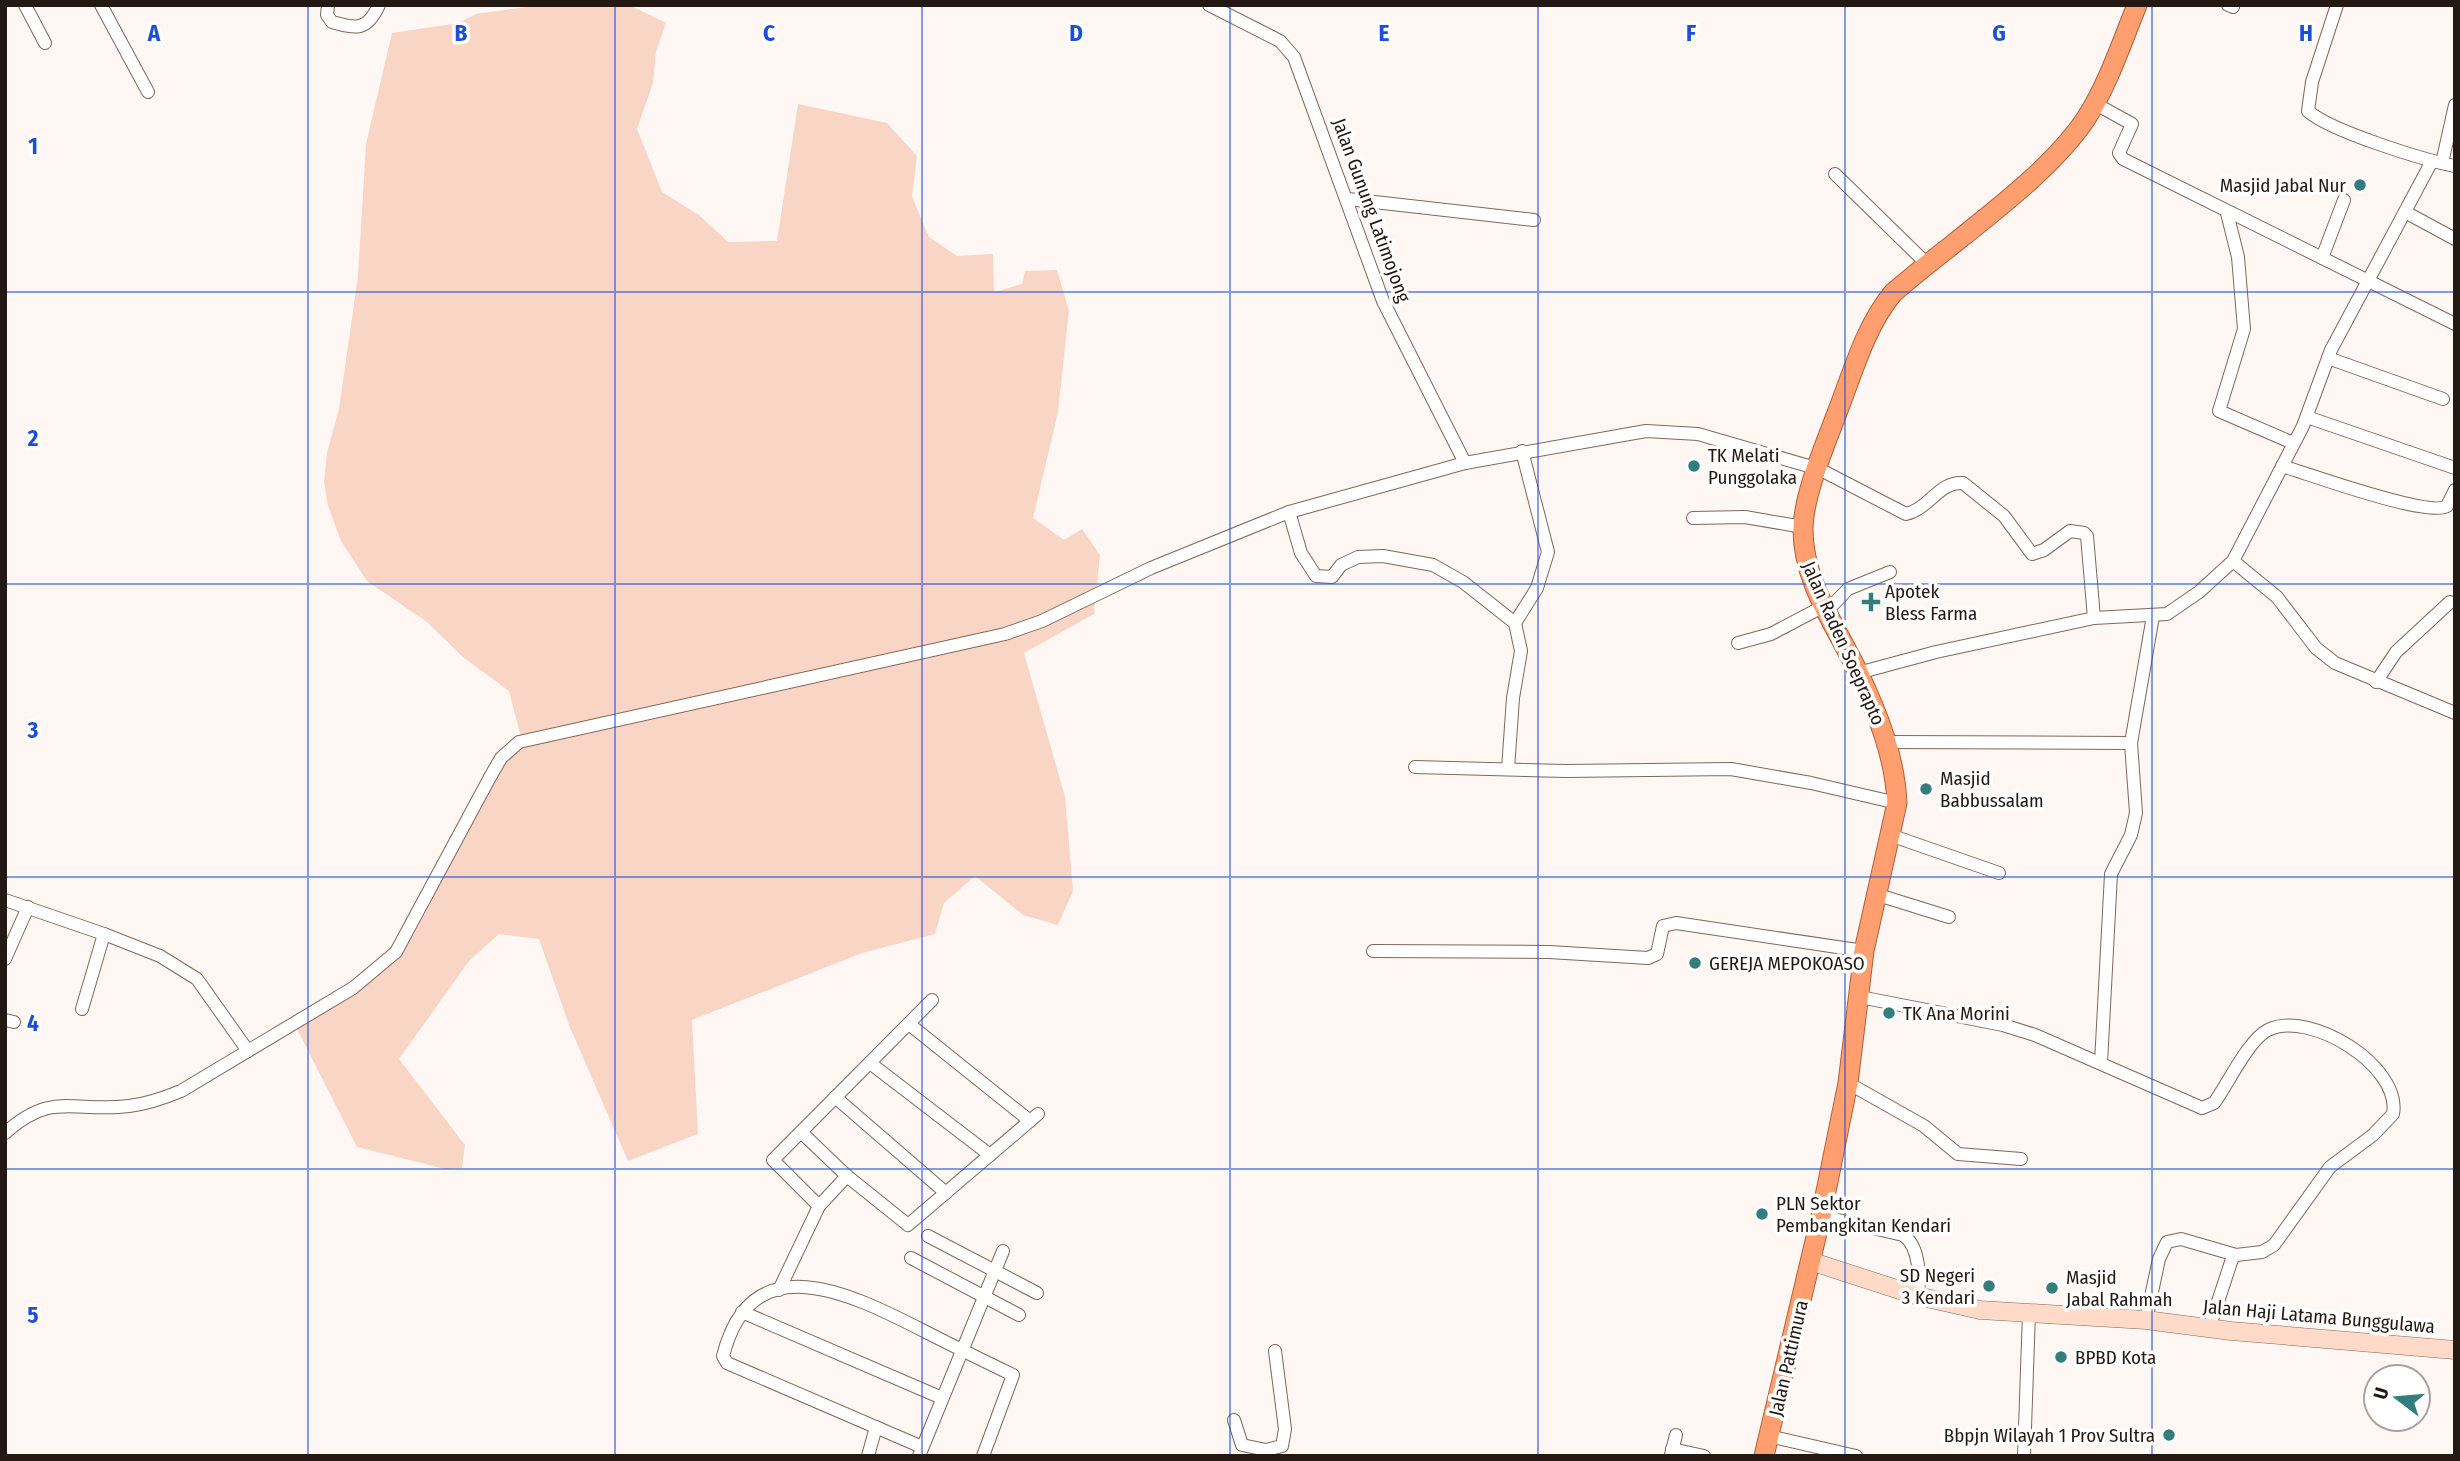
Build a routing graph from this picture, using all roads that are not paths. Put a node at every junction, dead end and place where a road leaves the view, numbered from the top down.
1 (25, 5) edge
2 (101, 5) edge
3 (328, 5) edge
4 (379, 5) edge
5 (1209, 5) edge
6 (2137, 5) edge
7 (2337, 5) edge
8 (45, 43) dead end
9 (148, 92) dead end
10 (2094, 103) junction
11 (2455, 105) edge
12 (2443, 164) edge
13 (1835, 174) dead end
14 (1348, 199) junction
15 (2344, 200) dead end
16 (2227, 213) junction
17 (2407, 213) junction
18 (1534, 220) dead end
19 (2455, 239) edge
20 (2322, 258) junction
21 (1927, 264) junction
22 (2368, 282) junction
23 (2455, 324) edge
24 (2328, 358) junction
25 (2443, 399) dead end
26 (2307, 416) junction
27 (2293, 443) junction
28 (1522, 451) junction
29 (1465, 463) junction
30 (2283, 466) junction
31 (2455, 468) edge
32 (1819, 469) junction
33 (2455, 491) edge
34 (1289, 512) junction
35 (1693, 518) dead end
36 (1803, 527) junction
37 (2233, 561) junction
38 (1890, 572) dead end
39 (2449, 602) dead end
40 (1825, 609) junction
41 (2153, 616) junction
42 (2094, 618) junction
43 (1515, 623) junction
44 (1738, 643) dead end
45 (1858, 673) junction
46 (2376, 682) junction
47 (2455, 713) edge
48 (1887, 742) junction
49 (2131, 743) junction
50 (1415, 767) dead end
51 (1508, 769) junction
52 (1897, 803) junction
53 (1890, 835) junction
54 (1999, 873) dead end
55 (1875, 894) junction
56 (5, 900) edge
57 (28, 907) junction
58 (1949, 917) dead end
59 (104, 934) junction
60 (1373, 951) dead end
61 (1864, 951) junction
62 (5, 959) edge
63 (1860, 997) junction
64 (932, 1000) dead end
65 (82, 1009) dead end
66 (909, 1024) junction
67 (248, 1051) junction
68 (870, 1063) junction
69 (2101, 1063) junction
70 (1847, 1083) junction
71 (835, 1097) junction
72 (801, 1132) junction
73 (5, 1133) edge
74 (990, 1155) junction
75 (2021, 1159) dead end
76 (847, 1176) junction
77 (946, 1193) junction
78 (819, 1206) junction
79 (1821, 1216) junction
80 (928, 1236) dead end
81 (1003, 1251) dead end
82 (2236, 1255) junction
83 (911, 1258) dead end
84 (1810, 1261) junction
85 (995, 1272) junction
86 (779, 1290) junction
87 (1037, 1293) dead end
88 (1918, 1296) junction
89 (985, 1298) junction
90 (742, 1312) junction
91 (2029, 1312) junction
92 (1019, 1315) dead end
93 (2146, 1320) junction
94 (2209, 1329) junction
95 (2455, 1350) edge
96 (964, 1351) junction
97 (1275, 1351) dead end
98 (942, 1398) junction
99 (1234, 1420) dead end
100 (876, 1427) junction
101 (1676, 1435) dead end
102 (1769, 1436) junction
103 (920, 1451) edge
104 (1671, 1452) edge
105 (1275, 1453) edge
106 (868, 1456) edge
107 (983, 1456) edge
108 (1704, 1456) edge
109 (1764, 1456) edge
110 (1856, 1456) edge
111 (2024, 1456) edge

1 - 8 street
2 - 9 street
3 - 4 street
5 - 14 street, Jalan Gunung Latimojong
6 - 10 highway, Jalan Raden Soeprapto
7 - 12 street
10 - 16 street
10 - 21 highway, Jalan Raden Soeprapto
11 - 12 street
12 - 17 street
13 - 21 street
14 - 18 street
14 - 29 street, Jalan Gunung Latimojong
15 - 20 street
16 - 20 street
16 - 27 street
17 - 19 street
17 - 22 street
20 - 22 street
21 - 32 highway, Jalan Raden Soeprapto
22 - 23 street
22 - 24 street
24 - 25 street
24 - 26 street
26 - 27 street
26 - 31 street
27 - 30 street
28 - 29 street
28 - 32 street
28 - 43 street
29 - 34 street
30 - 33 street
30 - 37 street
32 - 36 highway, Jalan Raden Soeprapto
32 - 42 street
34 - 43 street
34 - 67 street
35 - 36 street
36 - 40 highway, Jalan Raden Soeprapto
37 - 41 street
37 - 46 street
38 - 40 street
39 - 46 street
40 - 44 street
40 - 45 highway, Jalan Raden Soeprapto
41 - 42 street
41 - 49 street
42 - 45 street
43 - 51 street
45 - 48 highway, Jalan Raden Soeprapto
46 - 47 street
48 - 49 street
48 - 52 highway, Jalan Raden Soeprapto
49 - 69 street
50 - 51 street
51 - 52 street
52 - 53 highway, Jalan Raden Soeprapto
53 - 54 street
53 - 55 highway, Jalan Raden Soeprapto
55 - 58 street
55 - 61 highway, Jalan Raden Soeprapto
56 - 57 street
57 - 59 street
57 - 62 street
59 - 65 street
59 - 67 street
60 - 61 street
61 - 63 highway, Jalan Raden Soeprapto
63 - 69 street
63 - 70 highway, Jalan Raden Soeprapto
64 - 66 street
66 - 68 street
66 - 74 street
67 - 73 street
68 - 71 street
68 - 74 street
69 - 82 street
70 - 75 street
70 - 79 highway, Jalan Raden Soeprapto
71 - 72 street
71 - 77 street
72 - 76 street
72 - 78 street
74 - 77 street
76 - 77 street
76 - 78 street
78 - 86 street
79 - 84 highway, Jalan Raden Soeprapto
79 - 88 street
80 - 85 street
81 - 85 street
82 - 93 street
82 - 94 street
83 - 89 street
84 - 88 main road, Jalan Haji Latama Bunggulawa
84 - 102 highway, Jalan Pattimura
85 - 87 street
85 - 89 street
86 - 90 street
86 - 96 street
88 - 91 main road, Jalan Haji Latama Bunggulawa
89 - 92 street
89 - 96 street
90 - 98 street
90 - 100 street
91 - 93 main road, Jalan Haji Latama Bunggulawa
91 - 111 street
93 - 94 main road, Jalan Haji Latama Bunggulawa
94 - 95 main road, Jalan Haji Latama Bunggulawa
96 - 98 street
96 - 107 street
97 - 105 street
98 - 103 street
99 - 105 street
100 - 103 street
100 - 106 street
101 - 104 street
102 - 109 highway, Jalan Pattimura
102 - 110 street
104 - 108 street

